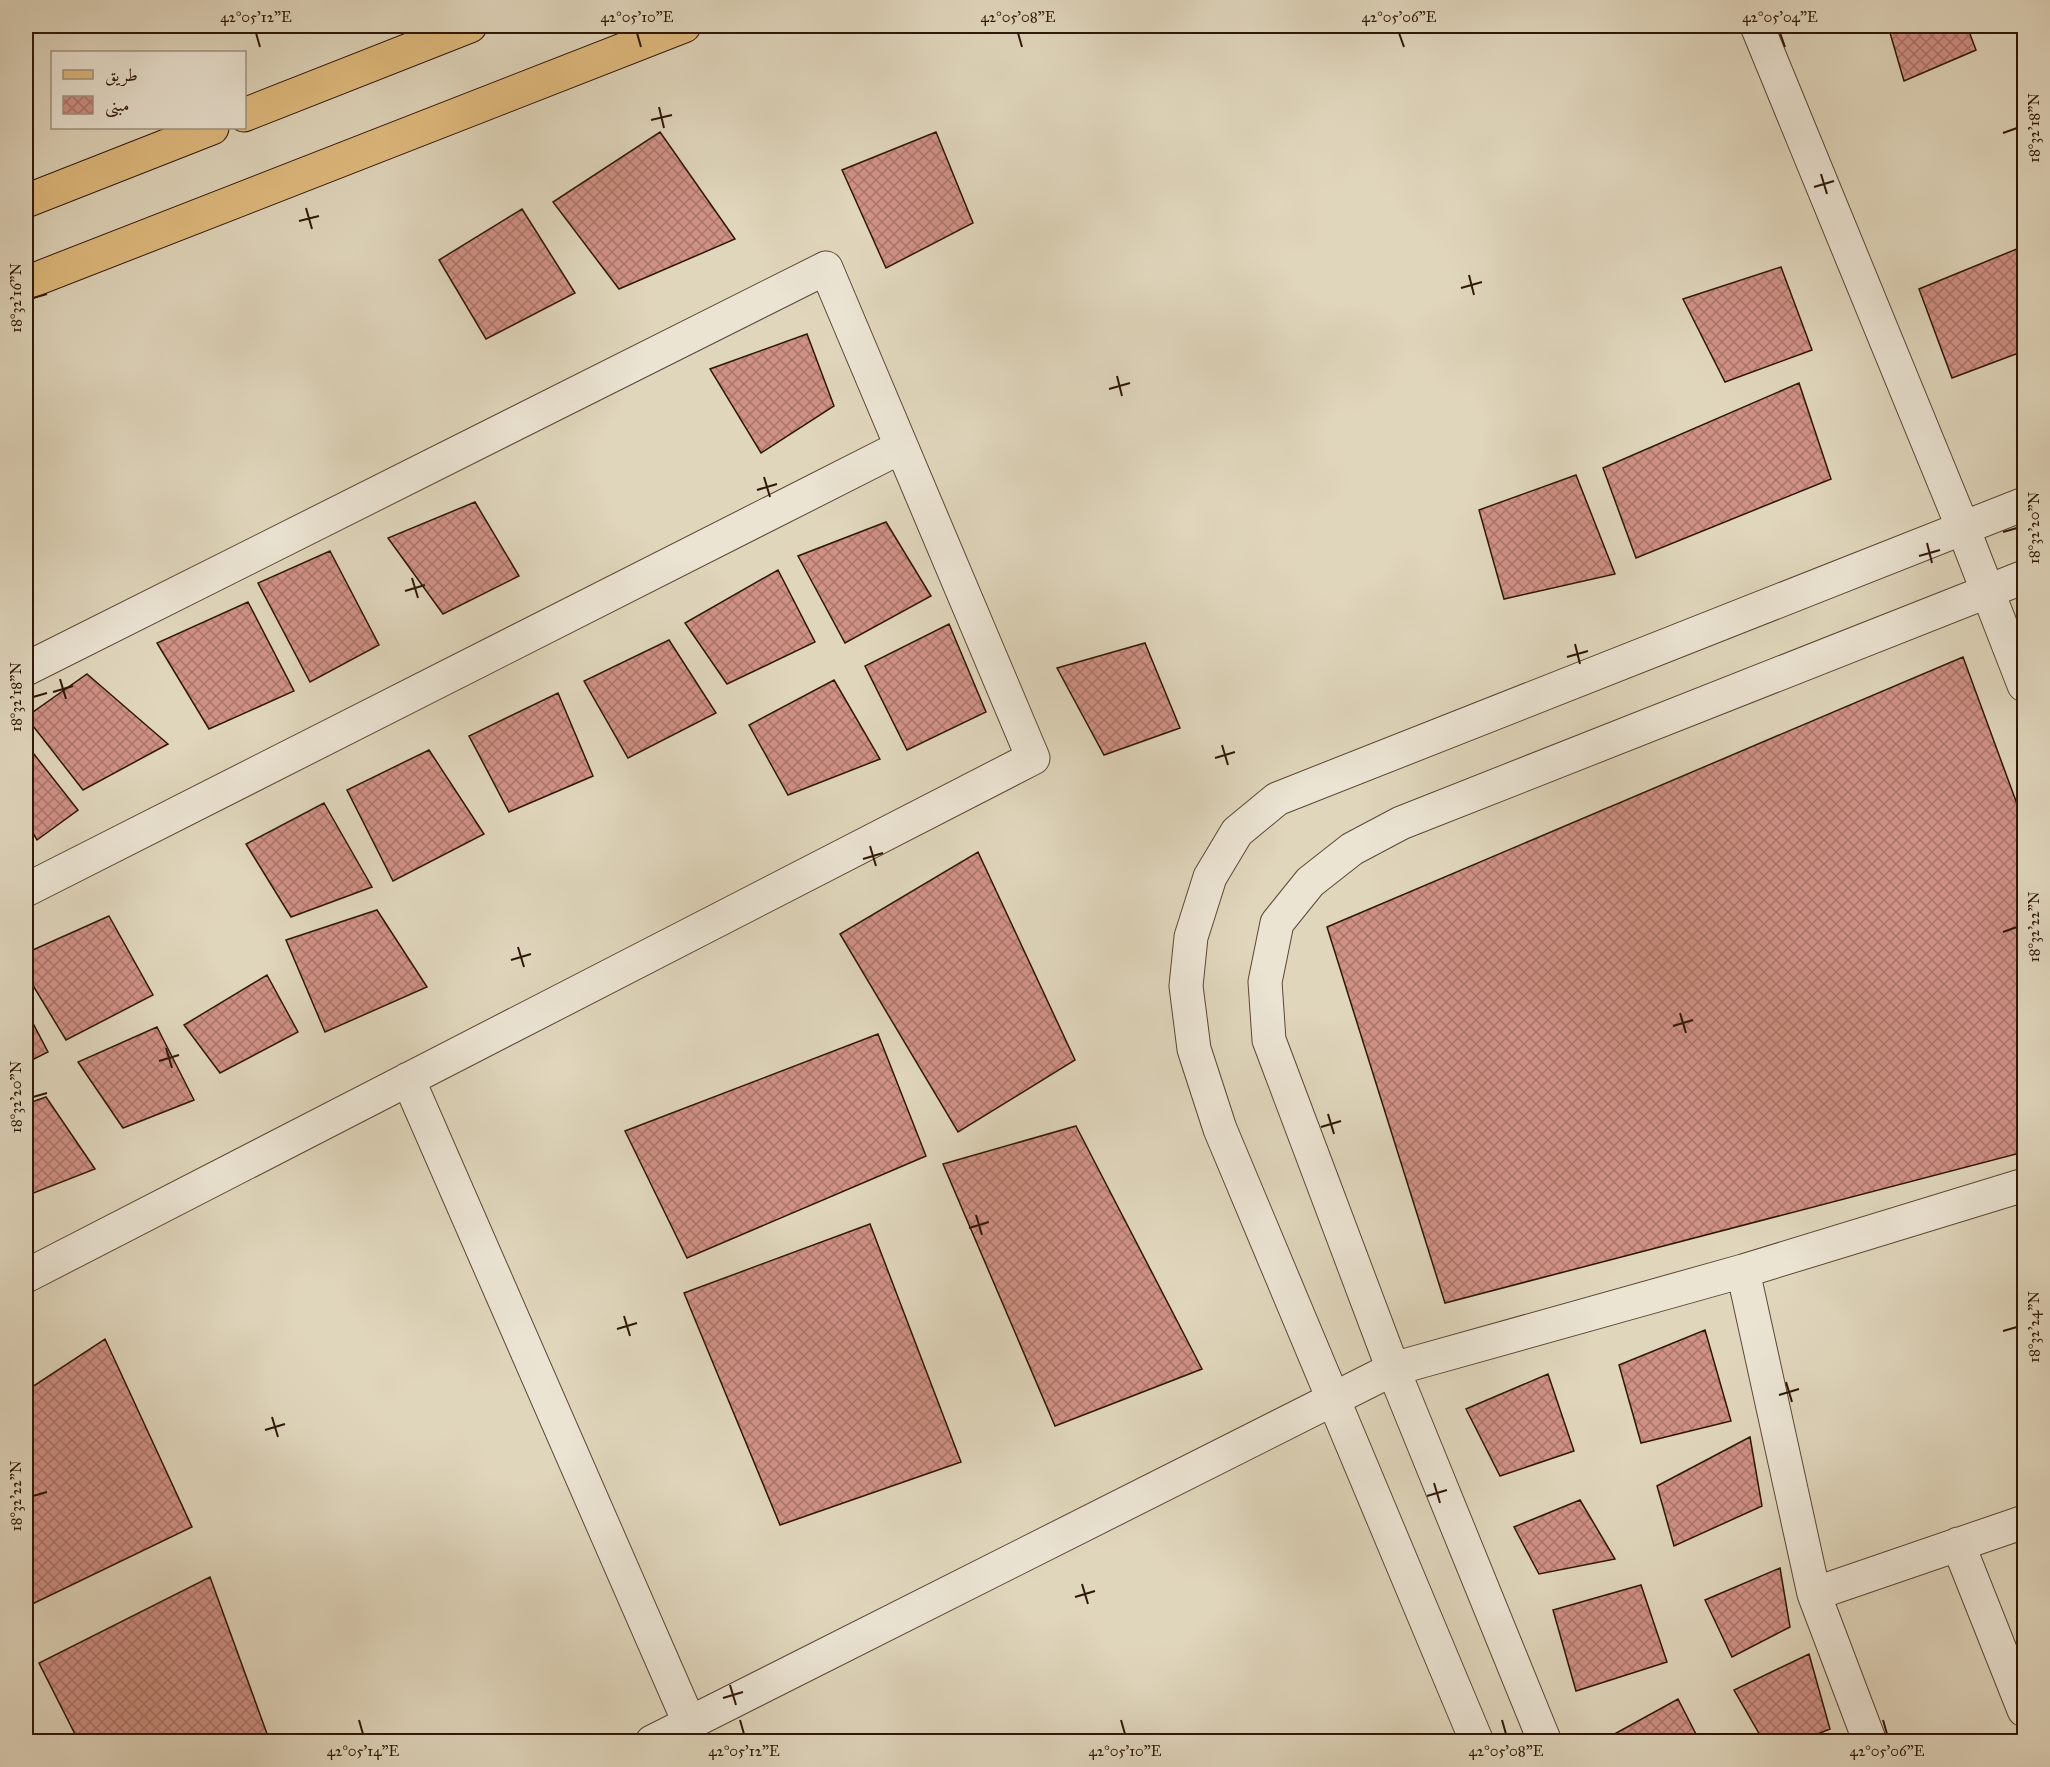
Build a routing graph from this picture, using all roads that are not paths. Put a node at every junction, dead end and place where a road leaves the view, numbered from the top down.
1 (470, 26) edge
2 (684, 26) edge
3 (1757, 26) edge
4 (246, 114) edge
5 (209, 129) edge
6 (26, 201) edge
7 (26, 283) edge
8 (901, 447) junction
9 (2025, 504) edge
10 (1963, 528) junction
11 (2025, 577) edge
12 (1988, 592) junction
13 (26, 669) edge
14 (2025, 685) edge
15 (26, 890) edge
16 (408, 1079) junction
17 (2025, 1185) edge
18 (1743, 1271) junction
19 (26, 1276) edge
20 (1393, 1369) junction
21 (1333, 1399) junction
22 (2025, 1522) edge
23 (1958, 1544) junction
24 (1814, 1594) junction
25 (2025, 1710) edge
26 (689, 1722) junction
27 (652, 1742) edge
28 (1477, 1742) edge
29 (1545, 1742) edge
30 (1870, 1742) edge

1 - 4 main road
2 - 7 main road
3 - 10 street
5 - 6 main road
8 - 13 street
8 - 15 street
8 - 16 street
9 - 10 street
10 - 12 street
10 - 21 street
11 - 12 street
12 - 14 street
12 - 20 street
16 - 19 street
16 - 26 street
17 - 18 street
18 - 20 street
18 - 24 street
20 - 21 street
20 - 29 street
21 - 26 street
21 - 28 street
22 - 23 street
23 - 24 street
23 - 25 street
24 - 30 street
26 - 27 street

